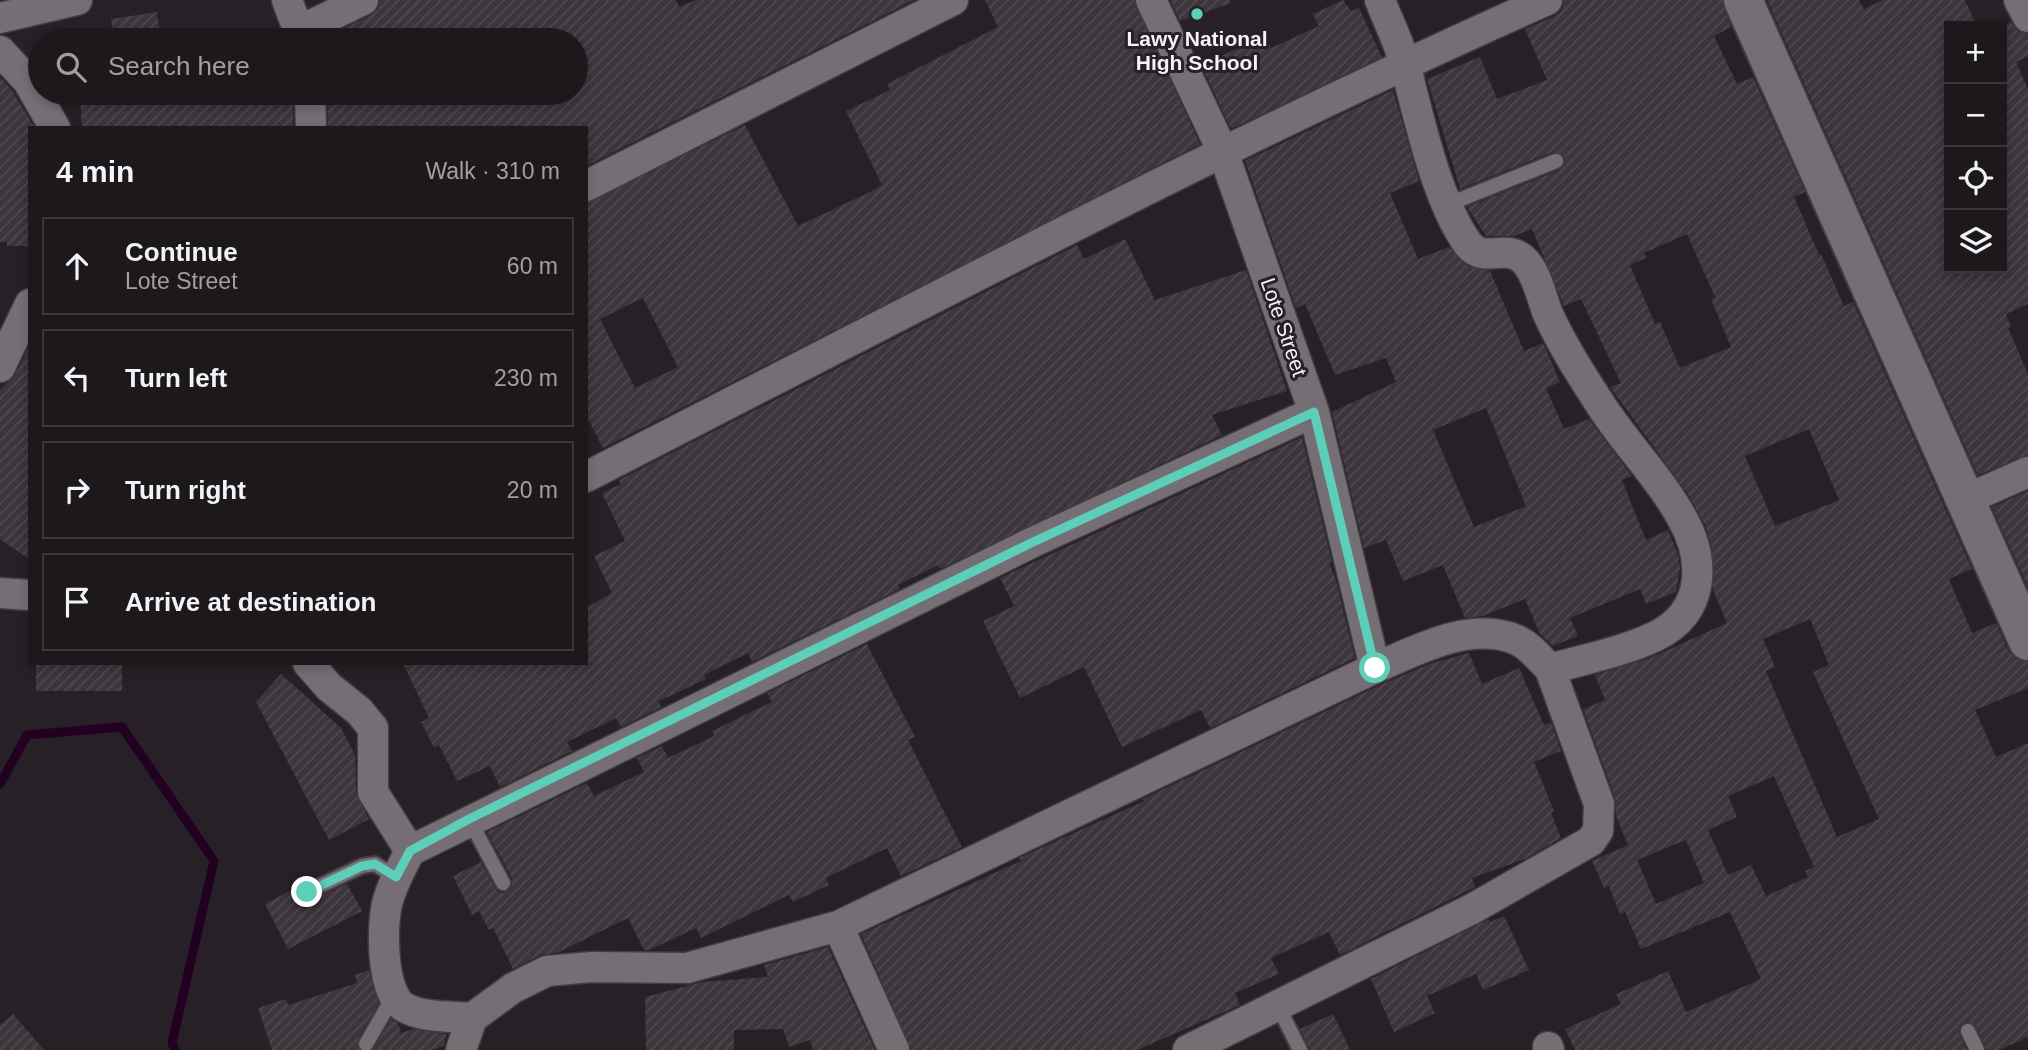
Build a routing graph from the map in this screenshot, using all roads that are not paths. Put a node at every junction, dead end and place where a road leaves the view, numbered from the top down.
1 (77, 0) edge
2 (286, 0) edge
3 (363, 0) edge
4 (953, 0) edge
5 (1151, 0) edge
6 (1380, 0) edge
7 (1547, 0) edge
8 (1743, 0) edge
9 (2019, 0) edge
10 (920, 8) edge
11 (2028, 17) edge
12 (0, 18) edge
13 (298, 28) edge
14 (313, 28) edge
15 (0, 51) edge
16 (1404, 63) junction
17 (28, 81) edge
18 (42, 105) edge
19 (311, 105) edge
20 (54, 126) edge
21 (312, 126) edge
22 (1223, 152) junction
23 (1556, 161) dead end
24 (588, 185) edge
25 (1449, 204) junction
26 (28, 308) edge
27 (0, 367) edge
28 (1314, 412) junction
29 (2028, 472) edge
30 (588, 476) edge
31 (1965, 500) junction
32 (0, 593) edge
33 (28, 595) edge
34 (2028, 641) edge
35 (310, 665) edge
36 (1375, 668) junction
37 (1549, 669) junction
38 (469, 819) junction
39 (410, 851) junction
40 (396, 877) junction
41 (503, 883) dead end
42 (307, 892) dead end
43 (838, 926) junction
44 (393, 997) junction
45 (1278, 1006) junction
46 (472, 1018) junction
47 (1968, 1031) dead end
48 (366, 1044) dead end
49 (461, 1050) edge
50 (894, 1050) edge
51 (1188, 1050) edge
52 (1300, 1050) edge
53 (1977, 1050) edge

1 - 12 street
2 - 13 street
3 - 14 street
4 - 10 street
5 - 22 street, Lote Street
6 - 16 street
7 - 16 street
8 - 31 main road
9 - 11 street
10 - 24 street
15 - 17 street
16 - 22 street
16 - 25 street
18 - 20 street
19 - 21 street
22 - 28 street, Lote Street
22 - 30 street
23 - 25 lane
25 - 37 street
26 - 27 street
28 - 36 street, Lote Street
28 - 38 street
29 - 31 street
31 - 34 main road
32 - 33 street
35 - 39 street
36 - 37 street
36 - 43 street
37 - 45 street
38 - 39 street
38 - 41 lane
39 - 40 street
40 - 42 lane
40 - 44 street
43 - 46 street
43 - 50 street
44 - 46 street
44 - 48 lane
45 - 51 street
45 - 52 lane
46 - 49 street
47 - 53 lane

